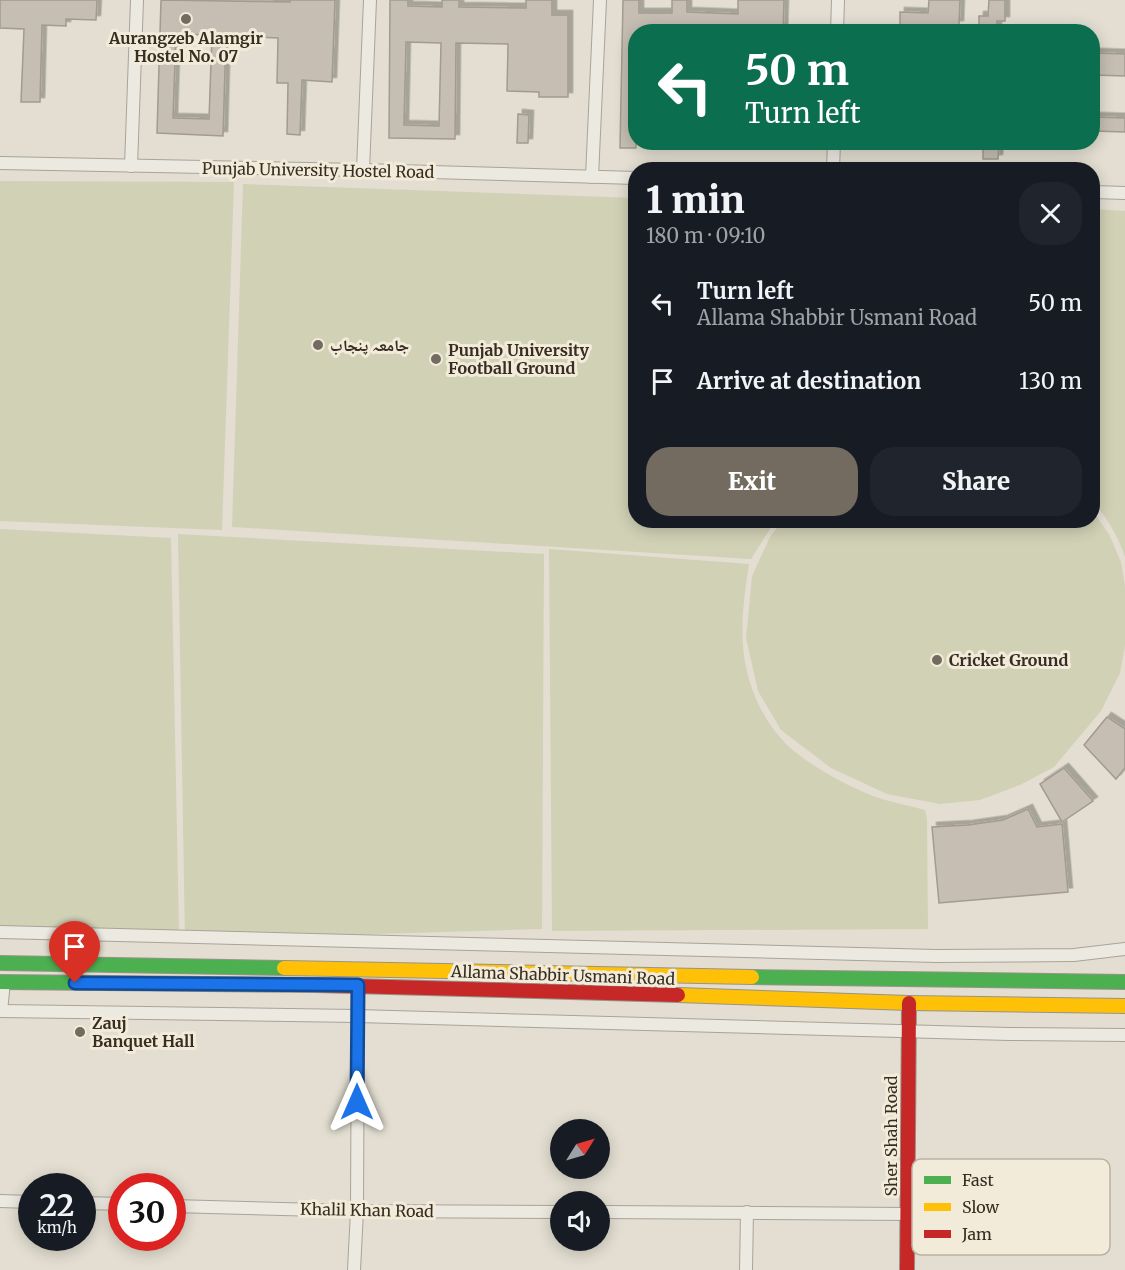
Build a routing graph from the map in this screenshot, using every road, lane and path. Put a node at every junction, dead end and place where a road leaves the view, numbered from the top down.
1 (137, 0) edge
2 (370, 0) edge
3 (600, 0) edge
4 (838, 0) edge
5 (837, 24) edge
6 (0, 163) edge
7 (131, 166) junction
8 (363, 170) junction
9 (592, 177) junction
10 (628, 178) edge
11 (1100, 192) edge
12 (1125, 193) edge
13 (0, 932) edge
14 (1125, 950) edge
15 (0, 963) edge
16 (2, 982) edge
17 (1125, 982) edge
18 (358, 985) junction
19 (909, 1003) junction
20 (1125, 1006) edge
21 (1, 1011) edge
22 (357, 1016) junction
23 (908, 1030) junction
24 (1125, 1035) edge
25 (0, 1201) edge
26 (18, 1202) edge
27 (186, 1206) edge
28 (357, 1211) junction
29 (550, 1212) edge
30 (610, 1212) edge
31 (747, 1212) junction
32 (908, 1214) junction
33 (354, 1270) edge
34 (746, 1270) edge
35 (907, 1270) edge

1 - 7 street
2 - 8 street
3 - 9 street
4 - 5 street
6 - 7 street, Punjab University Hostel Road
7 - 8 street, Punjab University Hostel Road
8 - 9 street, Punjab University Hostel Road
9 - 10 street, Punjab University Hostel Road
11 - 12 street
13 - 14 street
15 - 17 main road, Allama Shabbir Usmani Road
16 - 18 main road, Allama Shabbir Usmani Road
16 - 21 street
18 - 19 main road, Allama Shabbir Usmani Road
18 - 22 street
19 - 20 main road, Allama Shabbir Usmani Road
19 - 23 main road, Sher Shah Road
21 - 22 street
22 - 23 street
22 - 28 street
23 - 24 street
23 - 32 main road, Sher Shah Road
25 - 26 street
27 - 28 street, Khalil Khan Road
28 - 29 street, Khalil Khan Road
28 - 33 street
30 - 31 street
31 - 32 street
31 - 34 street
32 - 35 main road, Sher Shah Road

